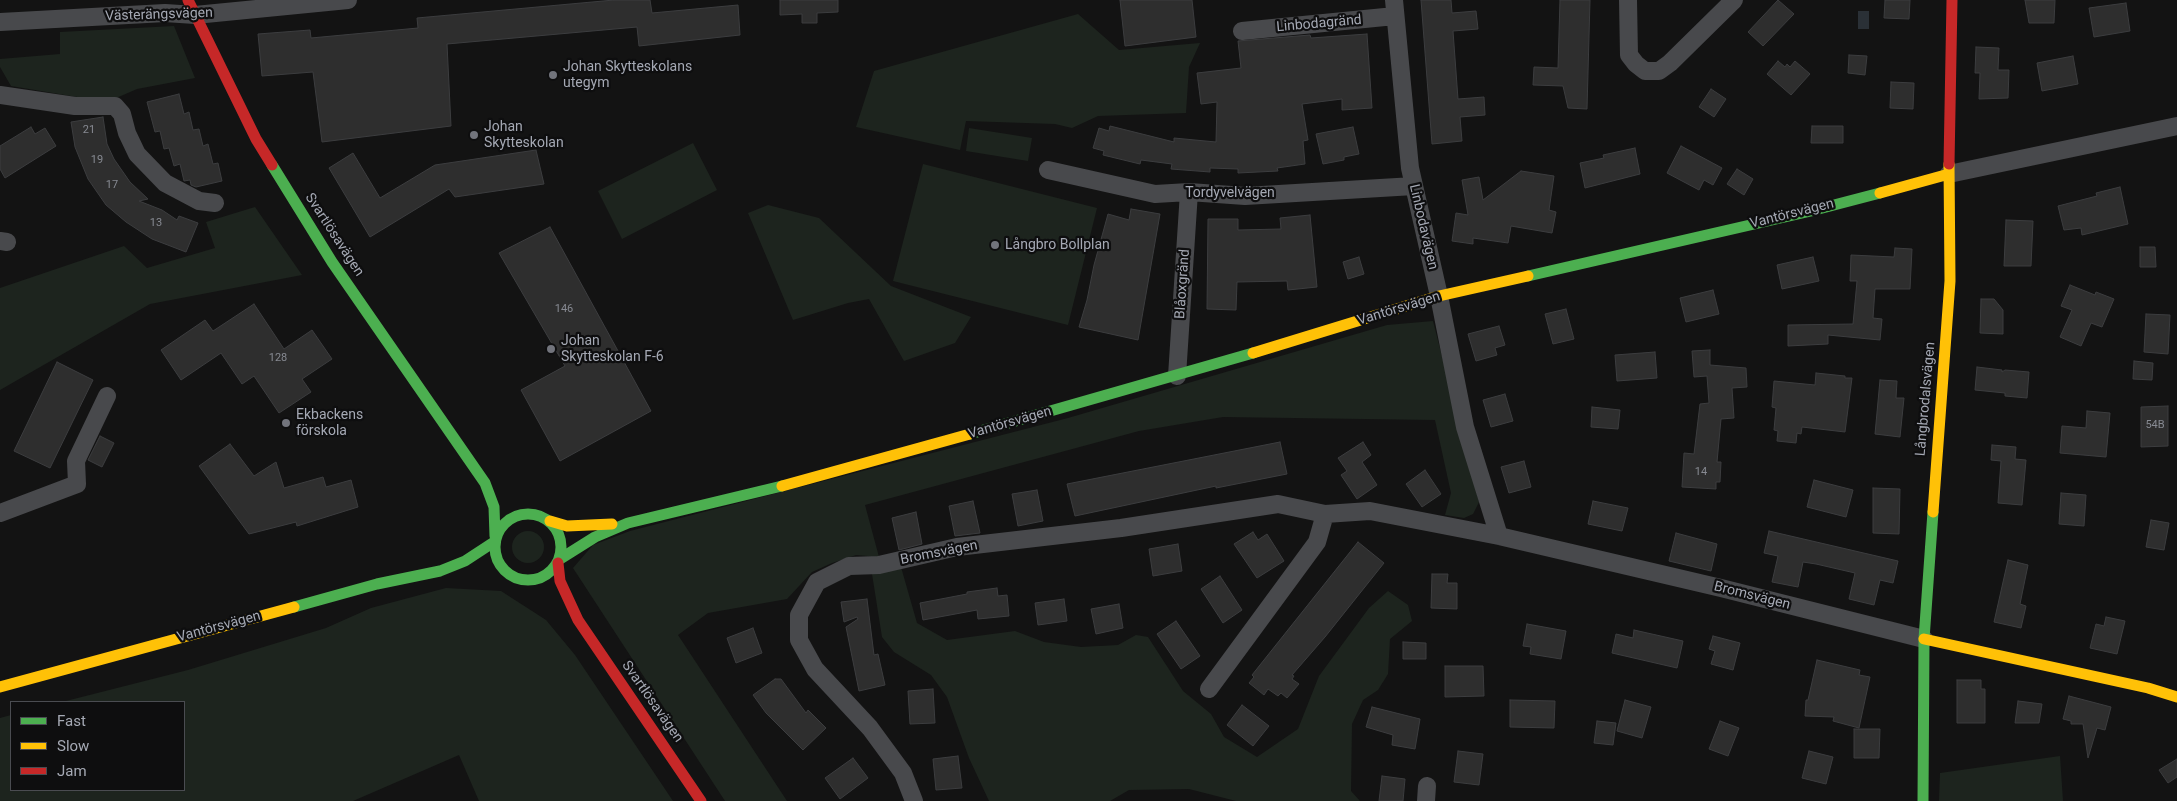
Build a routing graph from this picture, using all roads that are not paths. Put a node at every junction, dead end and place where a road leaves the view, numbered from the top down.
1 (348, 0) edge
2 (1628, 0) edge
3 (1734, 0) edge
4 (1952, 0) edge
5 (191, 8) edge
6 (1395, 8) edge
7 (0, 22) edge
8 (1242, 31) dead end
9 (0, 94) edge
10 (2177, 126) edge
11 (1048, 170) dead end
12 (1949, 174) junction
13 (1414, 186) junction
14 (1189, 192) junction
15 (215, 203) dead end
16 (1439, 296) junction
17 (1177, 376) junction
18 (107, 396) dead end
19 (479, 472) junction
20 (502, 495) dead end
21 (515, 504) dead end
22 (0, 513) edge
23 (1324, 514) junction
24 (545, 518) junction
25 (628, 523) junction
26 (1499, 536) junction
27 (495, 539) junction
28 (559, 561) junction
29 (474, 569) dead end
30 (440, 570) junction
31 (489, 571) dead end
32 (516, 578) junction
33 (541, 588) dead end
34 (553, 597) dead end
35 (578, 620) junction
36 (1924, 639) junction
37 (0, 687) edge
38 (1209, 689) dead end
39 (2177, 697) edge
40 (701, 801) edge
41 (914, 801) edge
42 (1923, 801) edge

1 - 5 street, Västerängsvägen
2 - 3 street
4 - 12 street, Långbrodalsvägen
5 - 7 street, Västerängsvägen
5 - 19 street, Svartlösavägen
6 - 8 street, Linbodagränd
6 - 13 street, Linbodavägen
9 - 15 street
10 - 12 street, Vantörsvägen
11 - 14 street, Tordyvelvägen
12 - 16 street, Vantörsvägen
12 - 36 street, Långbrodalsvägen
13 - 14 street, Tordyvelvägen
13 - 16 street, Linbodavägen
14 - 17 street, Blåoxgränd
16 - 17 street, Vantörsvägen
16 - 26 street, Linbodavägen
17 - 25 street, Vantörsvägen
18 - 22 street
19 - 20 street, Svartlösavägen
19 - 27 street, Svartlösavägen
21 - 24 street
23 - 26 street, Bromsvägen
23 - 38 street
23 - 41 street, Bromsvägen
24 - 25 street, Vantörsvägen
24 - 27 street
24 - 28 street
25 - 28 street, Vantörsvägen
26 - 36 street, Bromsvägen
27 - 30 street, Vantörsvägen
27 - 32 street
28 - 32 street
28 - 35 street, Svartlösavägen
29 - 30 street, Vantörsvägen
30 - 37 street, Vantörsvägen
31 - 32 street
32 - 33 street
34 - 35 street, Svartlösavägen
35 - 40 street, Svartlösavägen
36 - 39 street, Bromsvägen
36 - 42 street, Långbrodalsvägen

